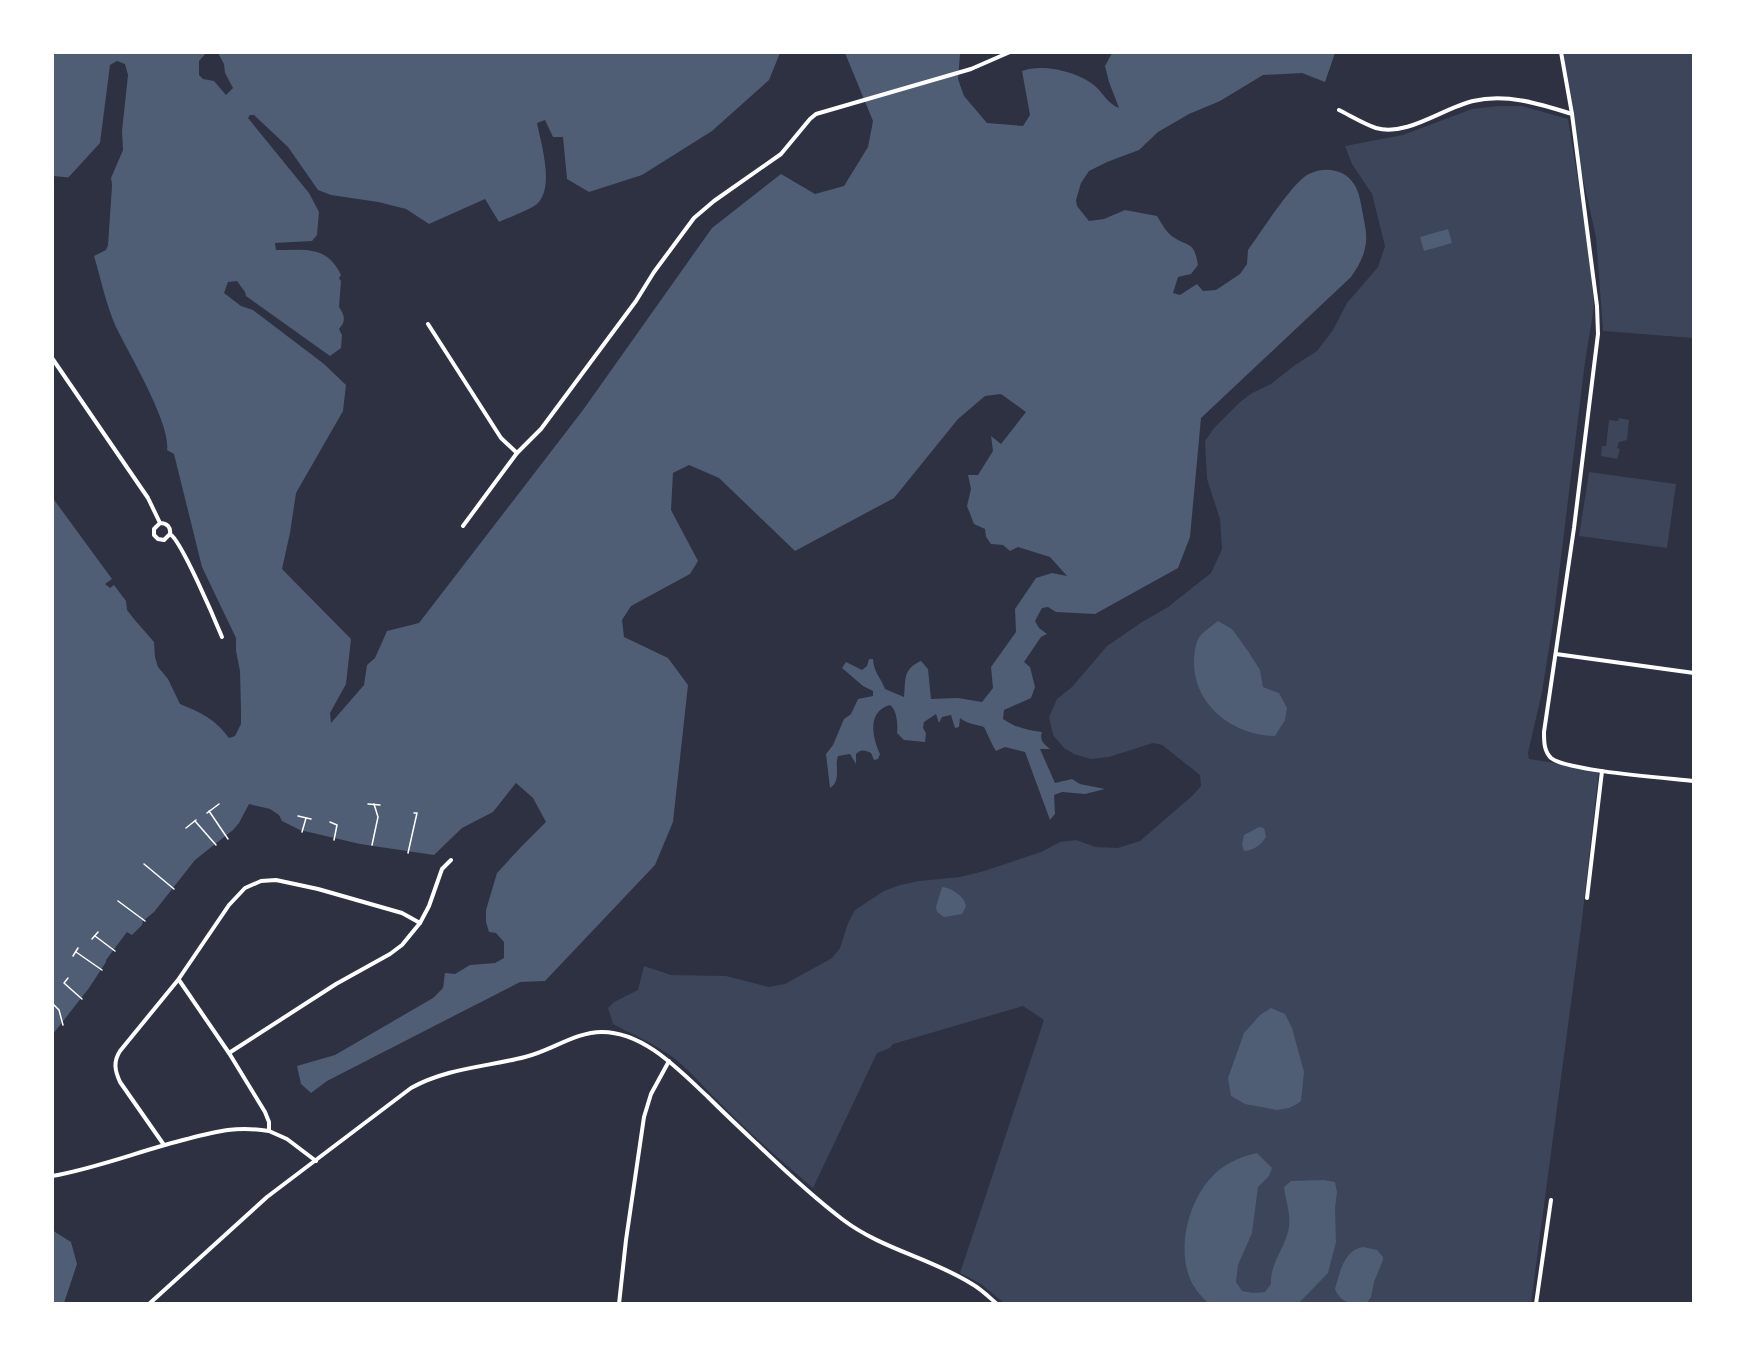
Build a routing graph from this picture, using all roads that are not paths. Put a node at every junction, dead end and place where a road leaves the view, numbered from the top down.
1 (1010, 52) edge
2 (1561, 52) edge
3 (1339, 110) dead end
4 (1572, 114) junction
5 (428, 324) dead end
6 (52, 358) edge
7 (517, 453) junction
8 (160, 523) junction
9 (463, 526) dead end
10 (170, 534) junction
11 (222, 637) dead end
12 (1556, 654) junction
13 (1694, 673) edge
14 (1602, 771) junction
15 (1694, 781) edge
16 (451, 860) dead end
17 (1587, 898) dead end
18 (420, 923) junction
19 (178, 980) junction
20 (229, 1053) junction
21 (669, 1061) junction
22 (269, 1131) junction
23 (164, 1144) junction
24 (316, 1161) junction
25 (52, 1176) edge
26 (1551, 1200) dead end
27 (149, 1304) edge
28 (619, 1304) edge
29 (997, 1304) edge
30 (1536, 1304) edge

1 - 7 street
2 - 4 street
3 - 4 street
4 - 12 street
5 - 7 street
6 - 8 street
7 - 9 street
8 - 10 street
8 - 10 street
10 - 11 street
12 - 13 street
12 - 14 street
14 - 15 street
14 - 17 street
16 - 18 street
18 - 19 street
18 - 20 street
19 - 20 street
19 - 23 street
20 - 22 street
21 - 24 street
21 - 28 street
21 - 29 street
22 - 23 street
22 - 24 street
23 - 25 street
24 - 27 street
26 - 30 street

